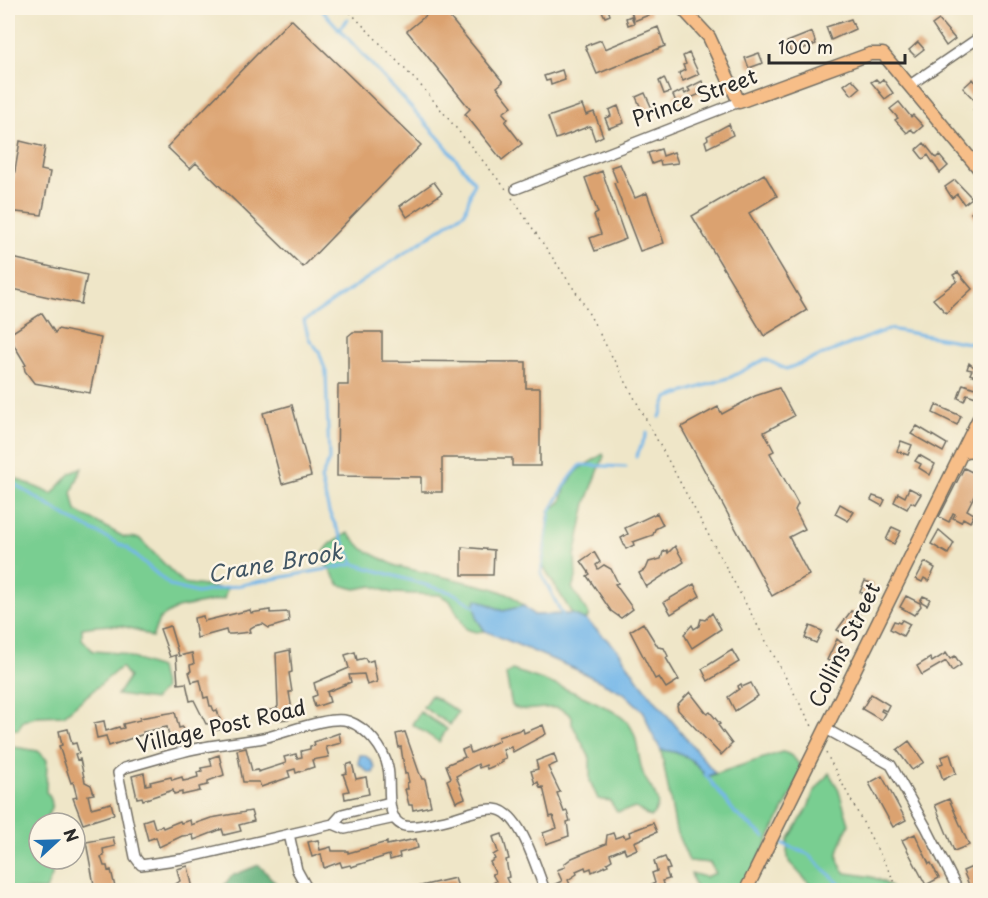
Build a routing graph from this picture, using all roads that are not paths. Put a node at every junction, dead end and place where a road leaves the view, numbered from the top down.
1 (682, 8) edge
2 (981, 36) edge
3 (910, 85) junction
4 (739, 102) junction
5 (981, 170) edge
6 (516, 189) dead end
7 (981, 416) edge
8 (981, 450) edge
9 (963, 451) junction
10 (826, 729) junction
11 (390, 802) junction
12 (395, 818) junction
13 (333, 824) junction
14 (289, 834) junction
15 (308, 891) edge
16 (545, 891) edge
17 (746, 891) edge
18 (958, 891) edge

1 - 4 main road
2 - 3 street
3 - 4 main road, Prince Street
3 - 5 main road, Prince Street
4 - 6 street, Prince Street
7 - 9 main road, Collins Street
8 - 9 main road
9 - 10 main road, Collins Street
10 - 17 main road, Collins Street
10 - 18 street
11 - 12 street, Village Post Road
11 - 13 street, Village Post Road
11 - 14 street, Village Post Road
12 - 13 street, Village Post Road
12 - 16 street, Village Post Road
13 - 14 street, Village Post Road
14 - 15 street

